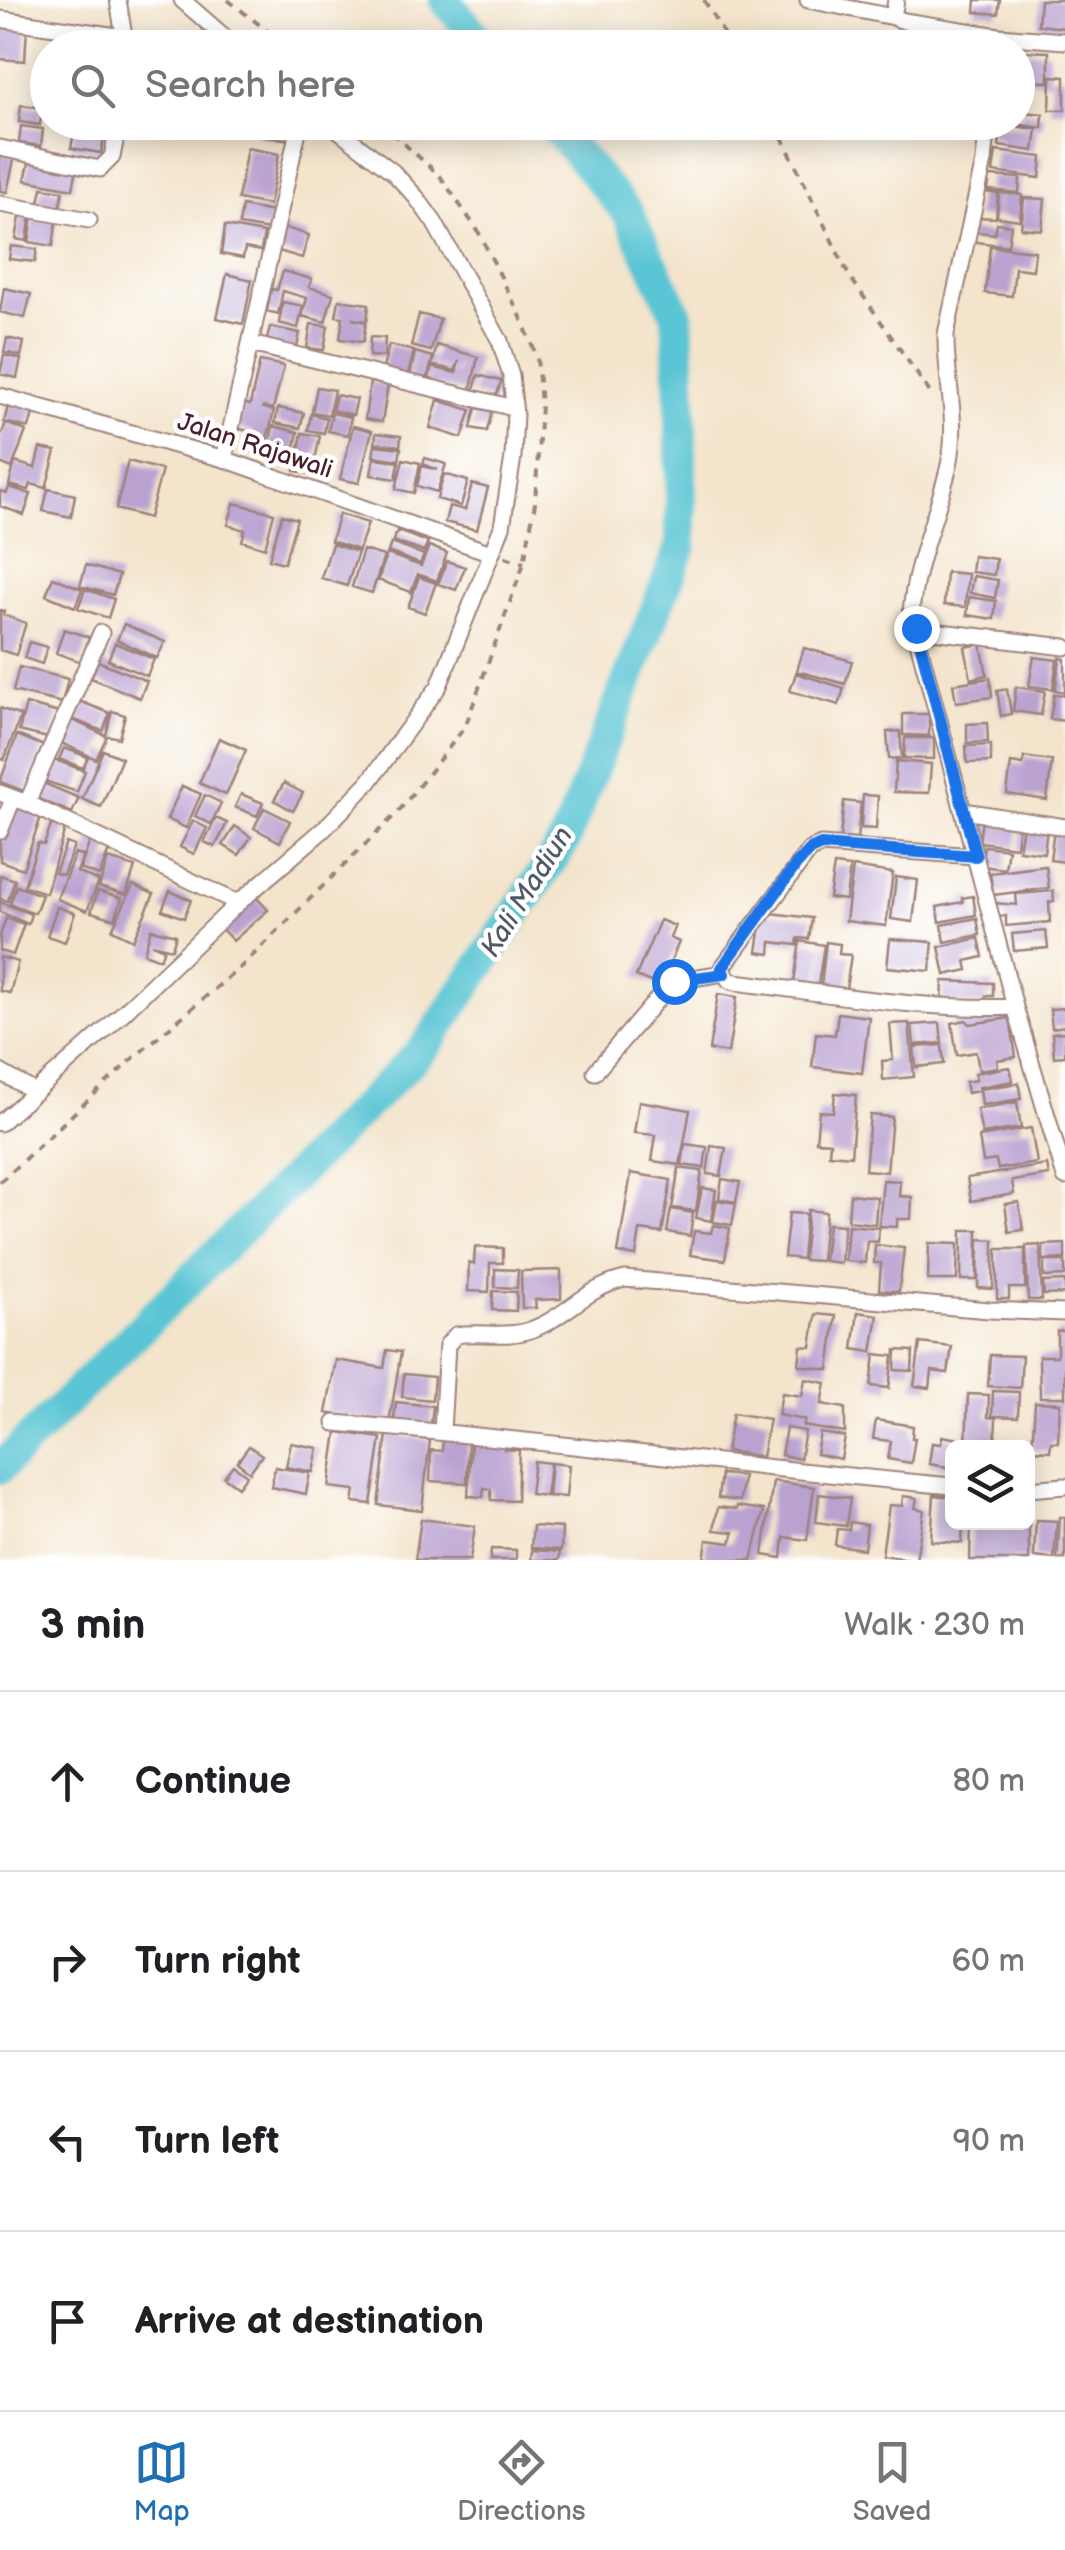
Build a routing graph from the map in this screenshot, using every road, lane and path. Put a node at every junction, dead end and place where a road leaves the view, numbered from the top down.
1 (118, 0) edge
2 (182, 0) edge
3 (228, 0) edge
4 (704, 0) edge
5 (808, 0) edge
6 (896, 0) edge
7 (893, 18) junction
8 (0, 19) edge
9 (60, 30) edge
10 (123, 30) edge
11 (216, 30) edge
12 (266, 30) edge
13 (722, 30) edge
14 (941, 30) edge
15 (1035, 41) edge
16 (1065, 41) edge
17 (115, 140) edge
18 (296, 140) edge
19 (352, 140) edge
20 (400, 140) edge
21 (785, 140) edge
22 (986, 140) edge
23 (0, 148) edge
24 (0, 204) edge
25 (88, 220) dead end
26 (251, 344) junction
27 (0, 396) edge
28 (514, 408) junction
29 (953, 425) junction
30 (224, 460) junction
31 (491, 553) junction
32 (916, 628) junction
33 (100, 634) dead end
34 (1065, 647) edge
35 (13, 798) edge
36 (964, 811) junction
37 (1065, 827) edge
38 (0, 832) edge
39 (976, 856) junction
40 (238, 903) junction
41 (724, 974) junction
42 (1016, 1007) junction
43 (0, 1072) edge
44 (595, 1072) dead end
45 (35, 1092) junction
46 (0, 1123) edge
47 (1065, 1176) edge
48 (0, 1182) edge
49 (1065, 1313) edge
50 (335, 1424) dead end
51 (442, 1432) junction
52 (945, 1485) edge
53 (1065, 1486) edge
54 (1035, 1489) edge

1 - 10 street
2 - 11 street
3 - 12 path
4 - 13 path
5 - 7 street
6 - 7 street
7 - 14 street
8 - 9 street
15 - 16 street
17 - 23 street
18 - 26 street
19 - 28 street
20 - 48 path
21 - 29 path
22 - 29 street
24 - 25 street
26 - 28 street
26 - 30 street
27 - 30 street, Jalan Rajawali
28 - 31 street
29 - 32 street
30 - 31 street, Jalan Rajawali
31 - 40 street
32 - 34 street
32 - 36 street
33 - 35 street
35 - 38 street
35 - 40 street
36 - 37 street
36 - 39 street
39 - 41 street
39 - 42 street
40 - 45 street
41 - 42 street
41 - 44 street
42 - 47 street
43 - 45 street
45 - 46 street
49 - 51 street
50 - 51 street
51 - 52 street
53 - 54 street

